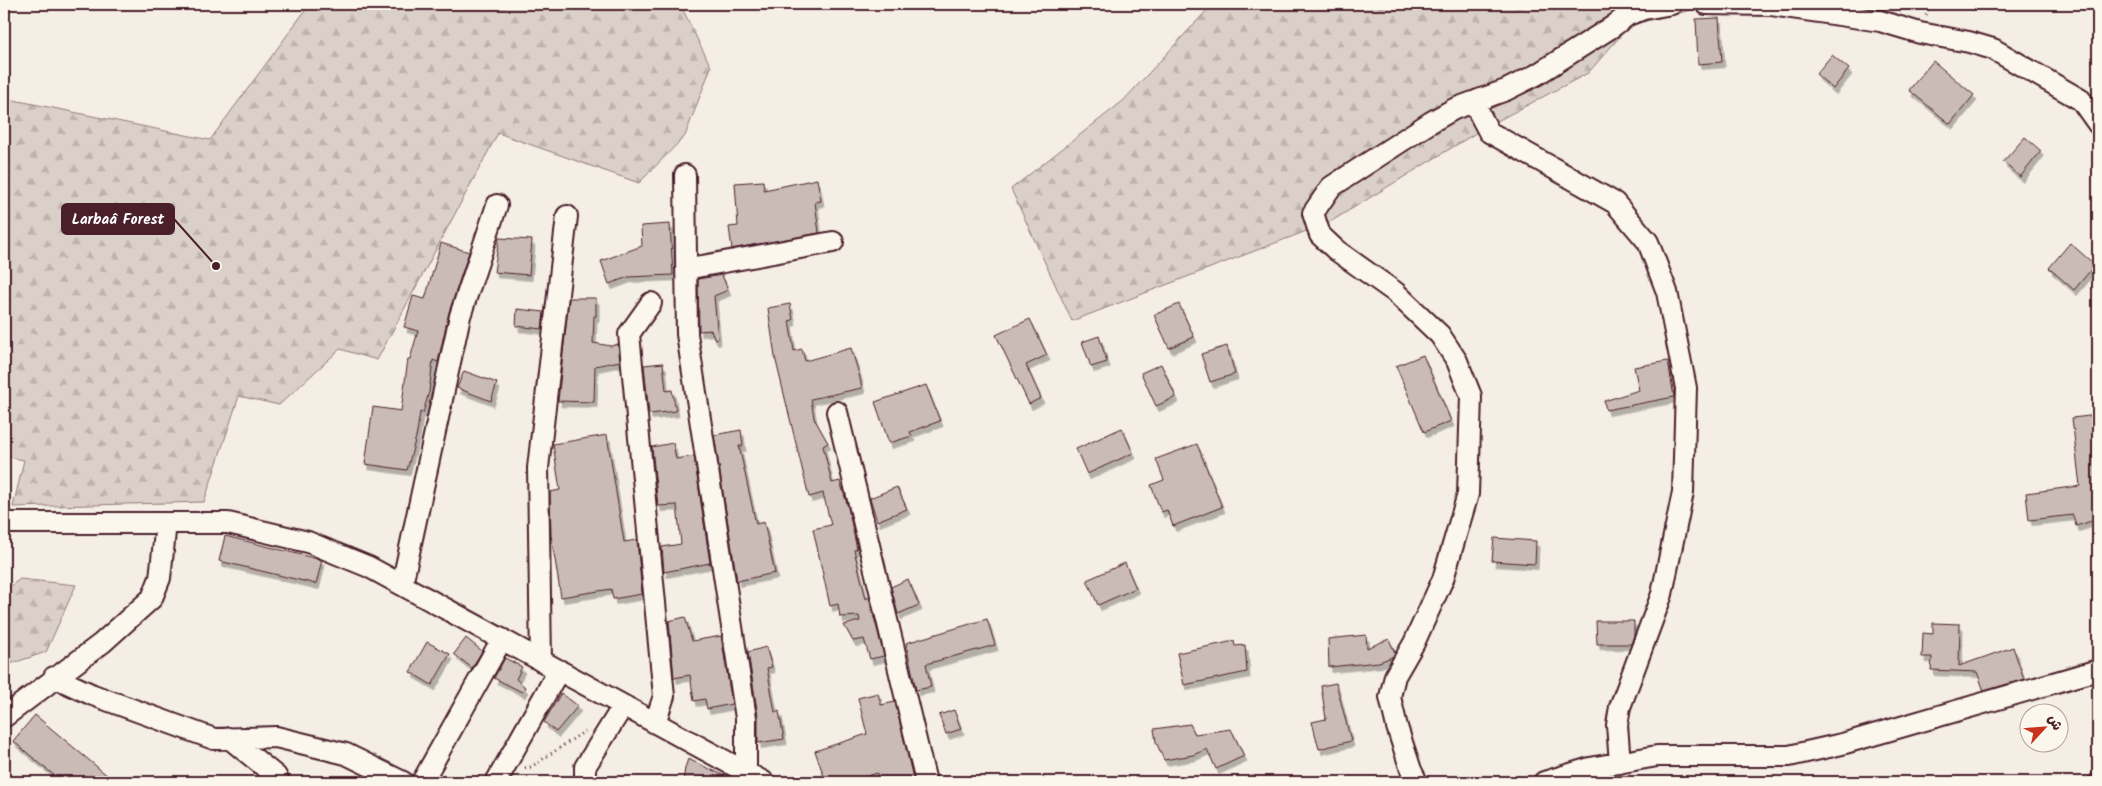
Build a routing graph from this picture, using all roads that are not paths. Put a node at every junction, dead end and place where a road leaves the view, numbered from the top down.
1 (1672, 4) edge
2 (1706, 4) edge
3 (1478, 100) junction
4 (2098, 124) edge
5 (685, 174) dead end
6 (497, 205) dead end
7 (567, 216) dead end
8 (833, 242) dead end
9 (686, 269) junction
10 (652, 303) dead end
11 (837, 412) dead end
12 (4, 523) edge
13 (166, 523) junction
14 (402, 585) junction
15 (502, 639) junction
16 (541, 661) junction
17 (559, 670) junction
18 (2098, 670) edge
19 (54, 677) junction
20 (623, 706) junction
21 (4, 717) edge
22 (655, 723) junction
23 (229, 738) junction
24 (1620, 763) junction
25 (746, 772) junction
26 (499, 777) edge
27 (279, 782) edge
28 (403, 782) edge
29 (422, 782) edge
30 (585, 782) edge
31 (764, 782) edge
32 (926, 782) edge
33 (1417, 782) edge
34 (1544, 782) edge

1 - 3 street
2 - 4 street
3 - 24 street
3 - 33 street
5 - 9 street
6 - 14 street
7 - 16 street
8 - 9 street
9 - 25 street
10 - 22 street
11 - 32 street
12 - 13 street
13 - 14 street
13 - 19 street
14 - 15 street
15 - 16 street
15 - 29 street
16 - 17 street
17 - 20 street
17 - 26 street
18 - 24 street
19 - 21 street
19 - 23 street
20 - 22 street
20 - 30 street
22 - 25 street
23 - 27 street
23 - 28 street
24 - 34 street
25 - 31 street

